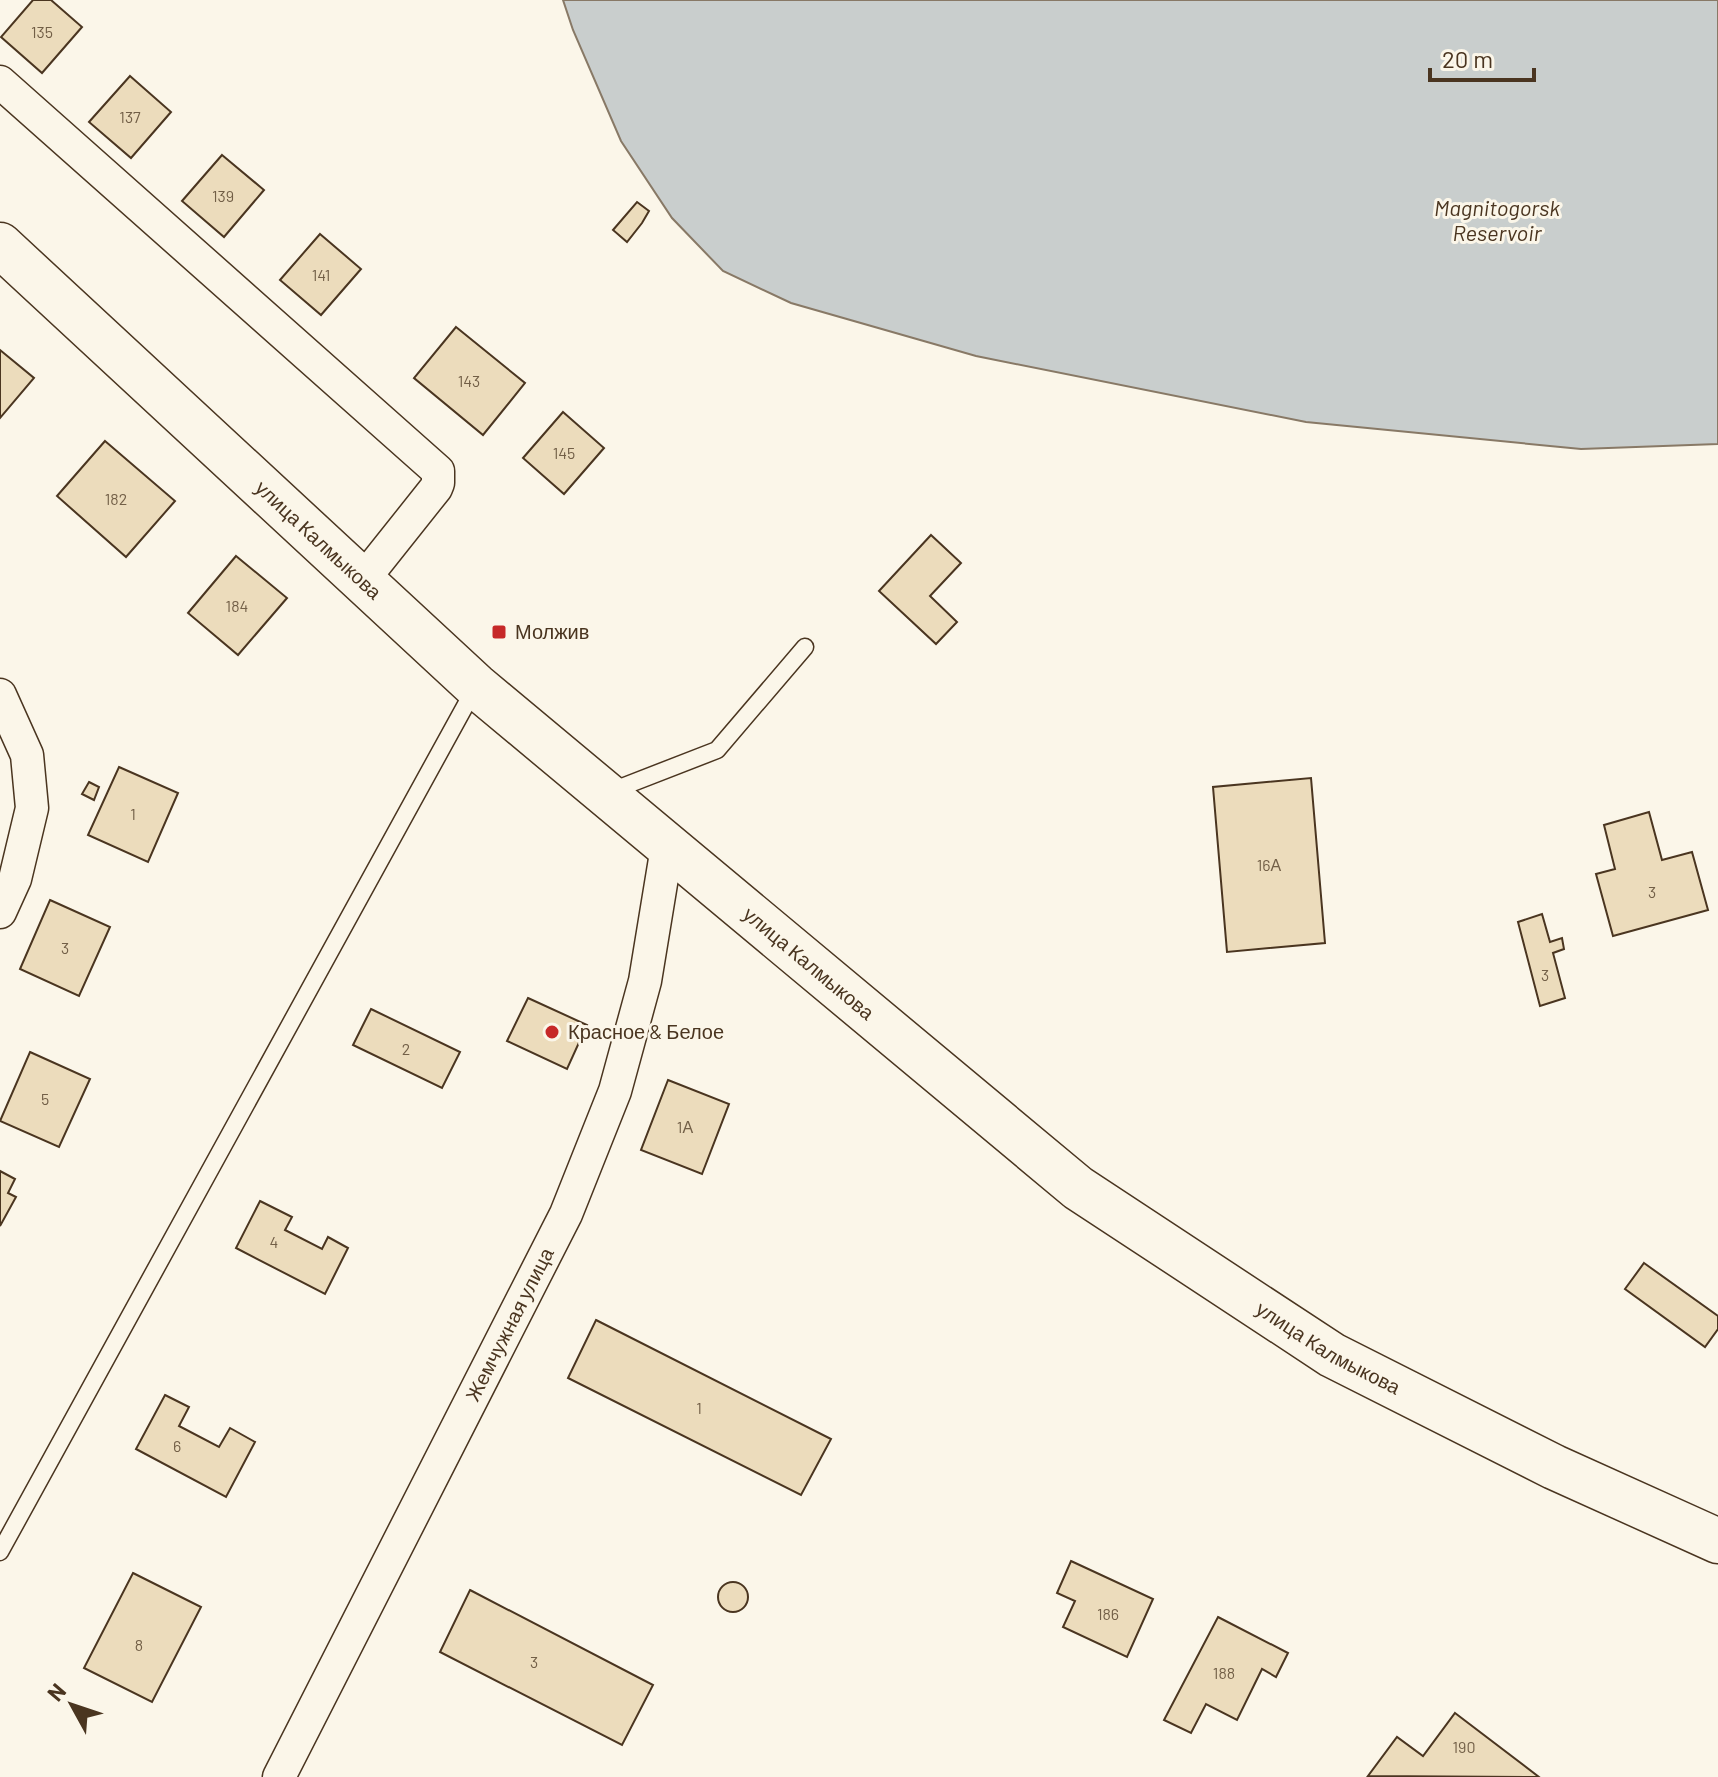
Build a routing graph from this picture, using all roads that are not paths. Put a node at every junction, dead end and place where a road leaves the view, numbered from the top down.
1 (0, 82) edge
2 (0, 245) edge
3 (362, 581) junction
4 (805, 647) dead end
5 (476, 686) junction
6 (0, 695) edge
7 (604, 794) junction
8 (667, 847) junction
9 (0, 912) edge
10 (1718, 1541) edge
11 (0, 1552) edge
12 (279, 1777) edge

1 - 3 street
2 - 3 main road, улица Калмыкова
3 - 5 main road, улица Калмыкова
4 - 7 lane
5 - 7 main road, улица Калмыкова
5 - 11 lane
6 - 9 street
7 - 8 main road, улица Калмыкова
8 - 10 main road, улица Калмыкова
8 - 12 street, Жемчужная улица

